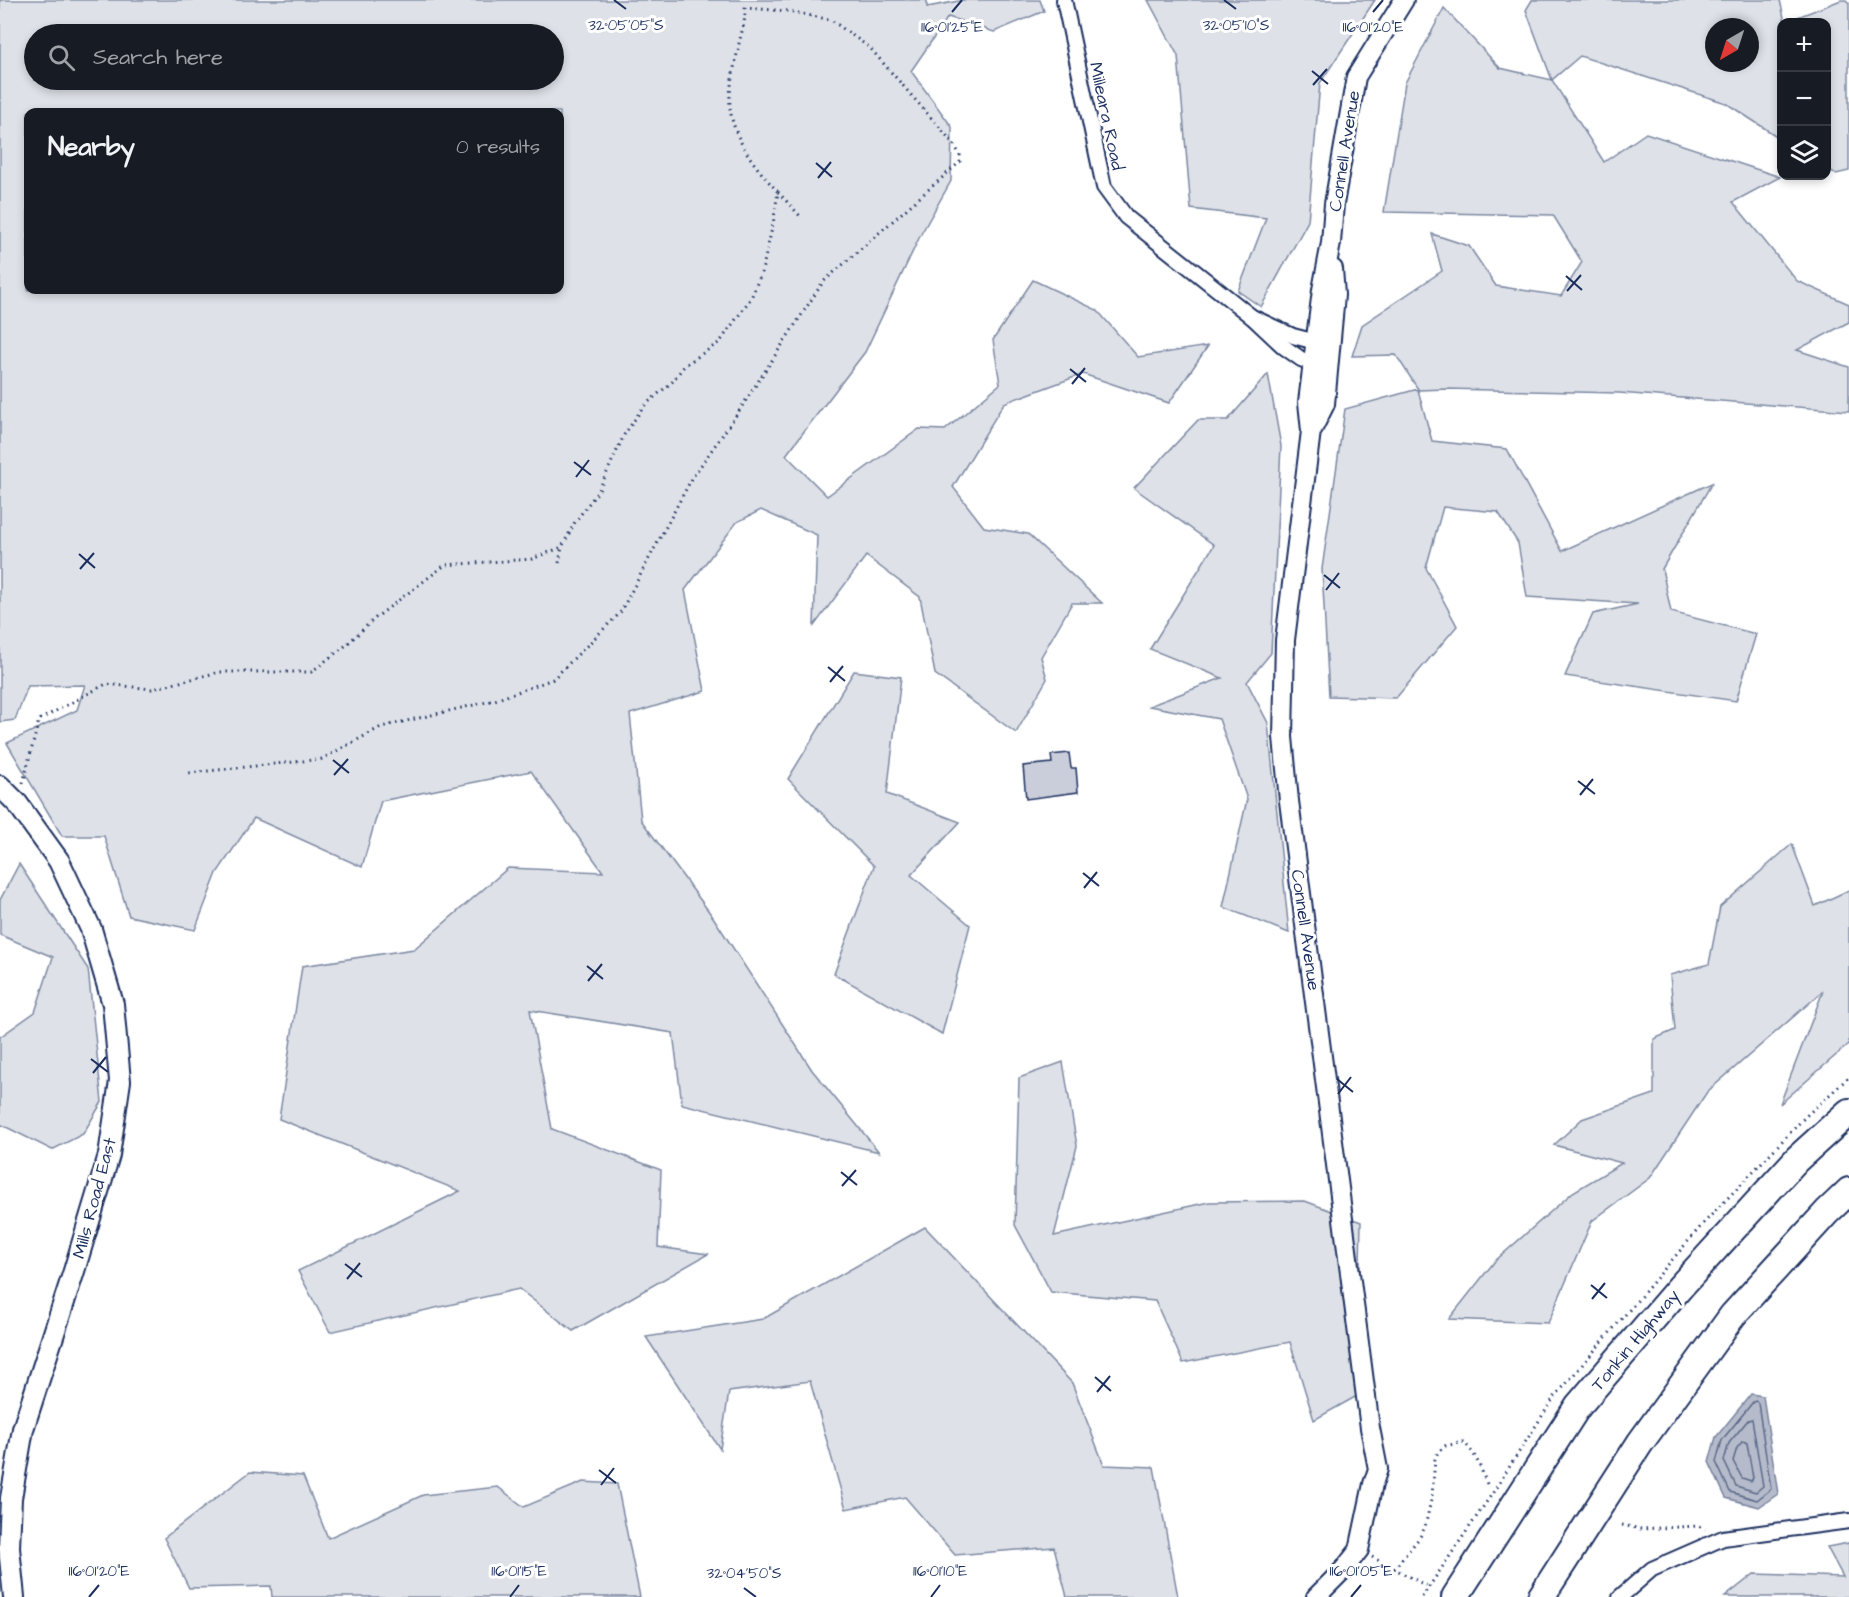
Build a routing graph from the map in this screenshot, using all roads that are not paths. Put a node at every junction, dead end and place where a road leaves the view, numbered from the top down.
1 (1064, 0) edge
2 (1404, 0) edge
3 (1331, 243) junction
4 (1252, 317) junction
5 (1316, 342) junction
6 (1321, 361) junction
7 (0, 786) edge
8 (1849, 1112) edge
9 (1849, 1191) edge
10 (1849, 1521) edge
11 (1344, 1569) junction
12 (14, 1597) edge
13 (1316, 1597) edge
14 (1332, 1597) edge
15 (1455, 1597) edge
16 (1541, 1597) edge
17 (1620, 1597) edge

1 - 4 street, Milleara Road
2 - 3 street, Connell Avenue
3 - 5 street, Connell Avenue
3 - 6 street, Connell Avenue
4 - 5 street, Milleara Road
4 - 6 street, Milleara Road
5 - 6 street, Connell Avenue
6 - 11 street, Connell Avenue
7 - 12 main road, Mills Road East
8 - 15 highway, Tonkin Highway
9 - 16 highway
10 - 17 street
11 - 13 street, Connell Avenue
11 - 14 street, Connell Avenue

